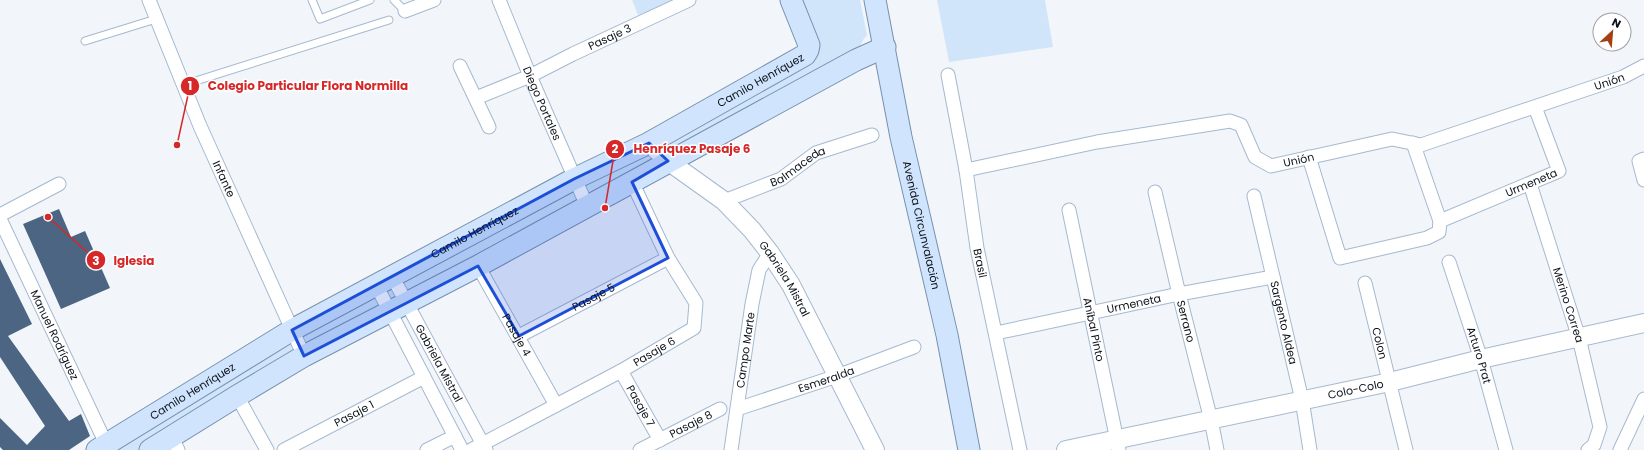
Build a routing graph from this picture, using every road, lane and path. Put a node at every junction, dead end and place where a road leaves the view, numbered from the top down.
1 (149, 0) edge
2 (312, 0) edge
3 (370, 0) edge
4 (394, 0) edge
5 (434, 0) edge
6 (499, 0) edge
7 (689, 0) edge
8 (791, 0) edge
9 (876, 0) edge
10 (405, 11) joint
11 (156, 19) junction
12 (389, 20) dead end
13 (85, 41) dead end
14 (885, 47) junction
15 (460, 66) dead end
16 (1644, 66) edge
17 (948, 75) dead end
18 (530, 76) junction
19 (183, 85) junction
20 (476, 98) junction
21 (1535, 107) junction
22 (489, 127) dead end
23 (872, 135) dead end
24 (649, 143) junction
25 (1412, 143) junction
26 (1309, 157) junction
27 (1644, 159) edge
28 (668, 161) junction
29 (966, 170) junction
30 (574, 179) junction
31 (1644, 180) edge
32 (632, 182) junction
33 (59, 184) dead end
34 (1530, 184) junction
35 (1155, 192) dead end
36 (1254, 196) dead end
37 (724, 201) junction
38 (587, 206) junction
39 (1069, 210) dead end
40 (0, 215) edge
41 (0, 219) edge
42 (1440, 227) junction
43 (770, 253) junction
44 (668, 258) junction
45 (1449, 262) dead end
46 (478, 266) junction
47 (1273, 277) junction
48 (384, 281) junction
49 (1365, 283) dead end
50 (1178, 294) junction
51 (398, 307) junction
52 (1090, 313) junction
53 (1643, 324) edge
54 (292, 330) junction
55 (996, 333) junction
56 (518, 336) junction
57 (1579, 338) junction
58 (914, 347) dead end
59 (304, 356) junction
60 (1481, 359) junction
61 (621, 372) junction
62 (838, 376) junction
63 (424, 377) junction
64 (1390, 382) junction
65 (237, 396) junction
66 (1644, 399) edge
67 (1302, 400) junction
68 (556, 405) junction
69 (720, 409) dead end
70 (737, 409) junction
71 (1211, 420) junction
72 (455, 436) junction
73 (660, 440) junction
74 (174, 443) edge
75 (1118, 445) edge
76 (484, 447) edge
77 (104, 448) edge
78 (150, 450) edge
79 (267, 450) edge
80 (284, 450) edge
81 (427, 450) edge
82 (462, 450) edge
83 (471, 450) edge
84 (640, 450) edge
85 (731, 450) edge
86 (875, 450) edge
87 (970, 450) edge
88 (1020, 450) edge
89 (1066, 450) edge
90 (1217, 450) edge
91 (1310, 450) edge
92 (1406, 450) edge
93 (1506, 450) edge
94 (1588, 450) edge
95 (1620, 450) edge

1 - 11 street, Infante
2 - 3 lane
4 - 10 lane
5 - 10 street
6 - 18 street, Diego Portales
7 - 18 street, Pasaje 3
8 - 24 main road, Camilo Henríquez
9 - 14 main road, Avenida Circunvalación
11 - 13 lane
11 - 19 street, Infante
12 - 19 lane
14 - 28 main road
14 - 87 main road, Avenida Circunvalación
15 - 20 street
16 - 21 street, Unión
17 - 29 street, Brasil
18 - 20 street, Pasaje 3
18 - 30 street, Diego Portales
19 - 54 street, Infante
20 - 22 street
21 - 25 street, Unión
21 - 34 street, Urmeneta
23 - 37 street, Balmaceda
24 - 28 street, Gabriela Mistral
24 - 30 main road, Camilo Henríquez
25 - 26 street, Unión
25 - 42 street
26 - 29 street, Unión
26 - 42 street, Urmeneta
27 - 31 street
28 - 32 main road
28 - 37 street, Gabriela Mistral
29 - 55 street, Brasil
30 - 38 street, Diego Portales
30 - 48 main road, Camilo Henríquez
32 - 38 main road
32 - 44 street, Pasaje 6
33 - 40 street
34 - 42 street, Urmeneta
34 - 57 street, Merino Correa
35 - 50 street, Serrano
36 - 47 street, Sargento Aldea
37 - 43 street, Gabriela Mistral
38 - 46 main road
39 - 52 street, Aníbal Pinto
41 - 77 street, Manuel Rodríguez
43 - 62 street, Gabriela Mistral
43 - 70 street, Campo Marte
44 - 56 street, Pasaje 5
44 - 61 street, Pasaje 6
45 - 60 street, Arturo Prat
46 - 51 main road
46 - 56 street, Pasaje 4
47 - 50 street, Urmeneta
47 - 67 street, Sargento Aldea
48 - 51 street, Gabriela Mistral
48 - 51 street, Gabriela Mistral
48 - 54 main road, Camilo Henríquez
49 - 64 street, Colon
50 - 52 street, Urmeneta
50 - 71 street, Serrano
51 - 59 main road
51 - 63 street, Gabriela Mistral
51 - 76 street, Gabriela Mistral
52 - 55 street, Urmeneta
52 - 75 street, Aníbal Pinto
53 - 57 street, Colo-Colo
54 - 59 street, Infante
54 - 77 main road, Camilo Henríquez
55 - 88 street, Brasil
56 - 68 street, Pasaje 4
57 - 60 street, Colo-Colo
57 - 94 street, Merino Correa
58 - 62 street, Esmeralda
59 - 65 main road
60 - 64 street, Colo-Colo
60 - 93 street, Arturo Prat
61 - 68 street, Pasaje 6
61 - 73 street, Pasaje 7
62 - 70 street, Esmeralda
62 - 86 street, Gabriela Mistral
63 - 72 street, Gabriela Mistral
63 - 80 street, Pasaje 1
64 - 67 street, Colo-Colo
64 - 92 street, Colon
65 - 74 main road
65 - 79 street
66 - 95 street
67 - 71 street, Colo-Colo
67 - 91 street, Sargento Aldea
68 - 76 street, Pasaje 6
69 - 73 street, Pasaje 8
70 - 85 street, Campo Marte
71 - 75 street, Colo-Colo
71 - 90 street, Serrano
72 - 81 street
72 - 82 street, Gabriela Mistral
73 - 84 street, Pasaje 8
74 - 78 main road
75 - 89 street, Colo-Colo
76 - 83 street, Pasaje 6

